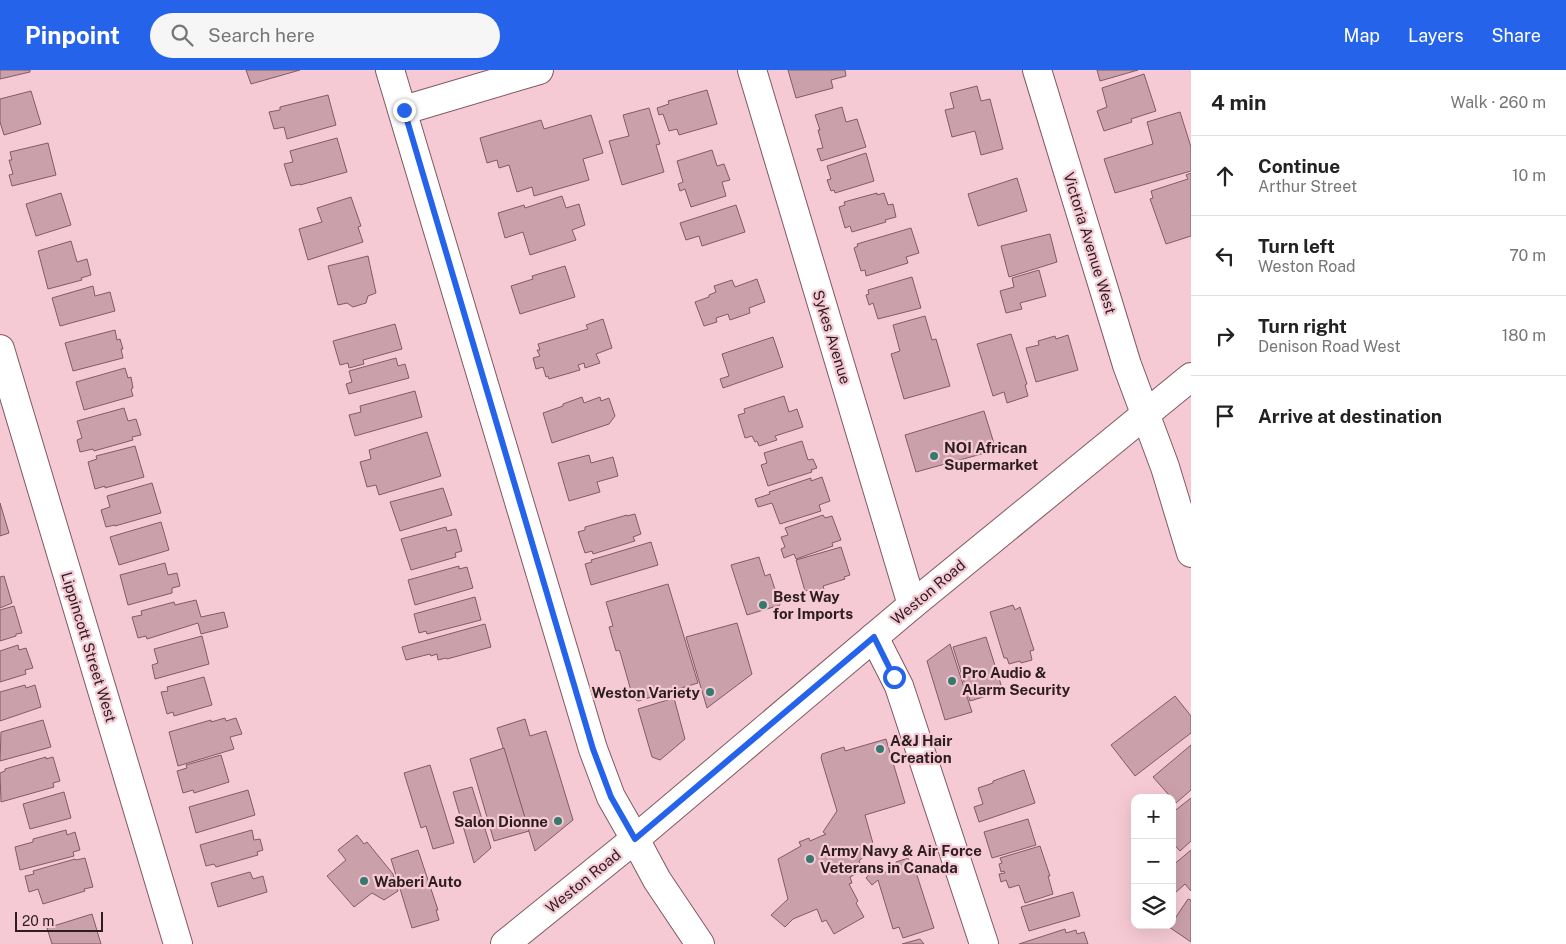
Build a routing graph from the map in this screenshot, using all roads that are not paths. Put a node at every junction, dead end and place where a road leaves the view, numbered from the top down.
1 (390, 70) edge
2 (538, 70) edge
3 (752, 70) edge
4 (1037, 70) edge
5 (404, 110) junction
6 (0, 349) edge
7 (1191, 377) edge
8 (1144, 415) junction
9 (1191, 553) edge
10 (912, 605) junction
11 (874, 637) junction
12 (635, 839) junction
13 (178, 944) edge
14 (505, 944) edge
15 (700, 944) edge
16 (984, 944) edge

1 - 5 street
2 - 5 street
3 - 10 street, Sykes Avenue
4 - 8 street, Victoria Avenue West
5 - 12 street
6 - 13 street, Lippincott Street West
7 - 8 street, Weston Road
8 - 9 street, Victoria Avenue West
8 - 10 street, Weston Road
10 - 11 street, Weston Road
11 - 12 street, Weston Road
11 - 16 street
12 - 14 street, Weston Road
12 - 15 street

